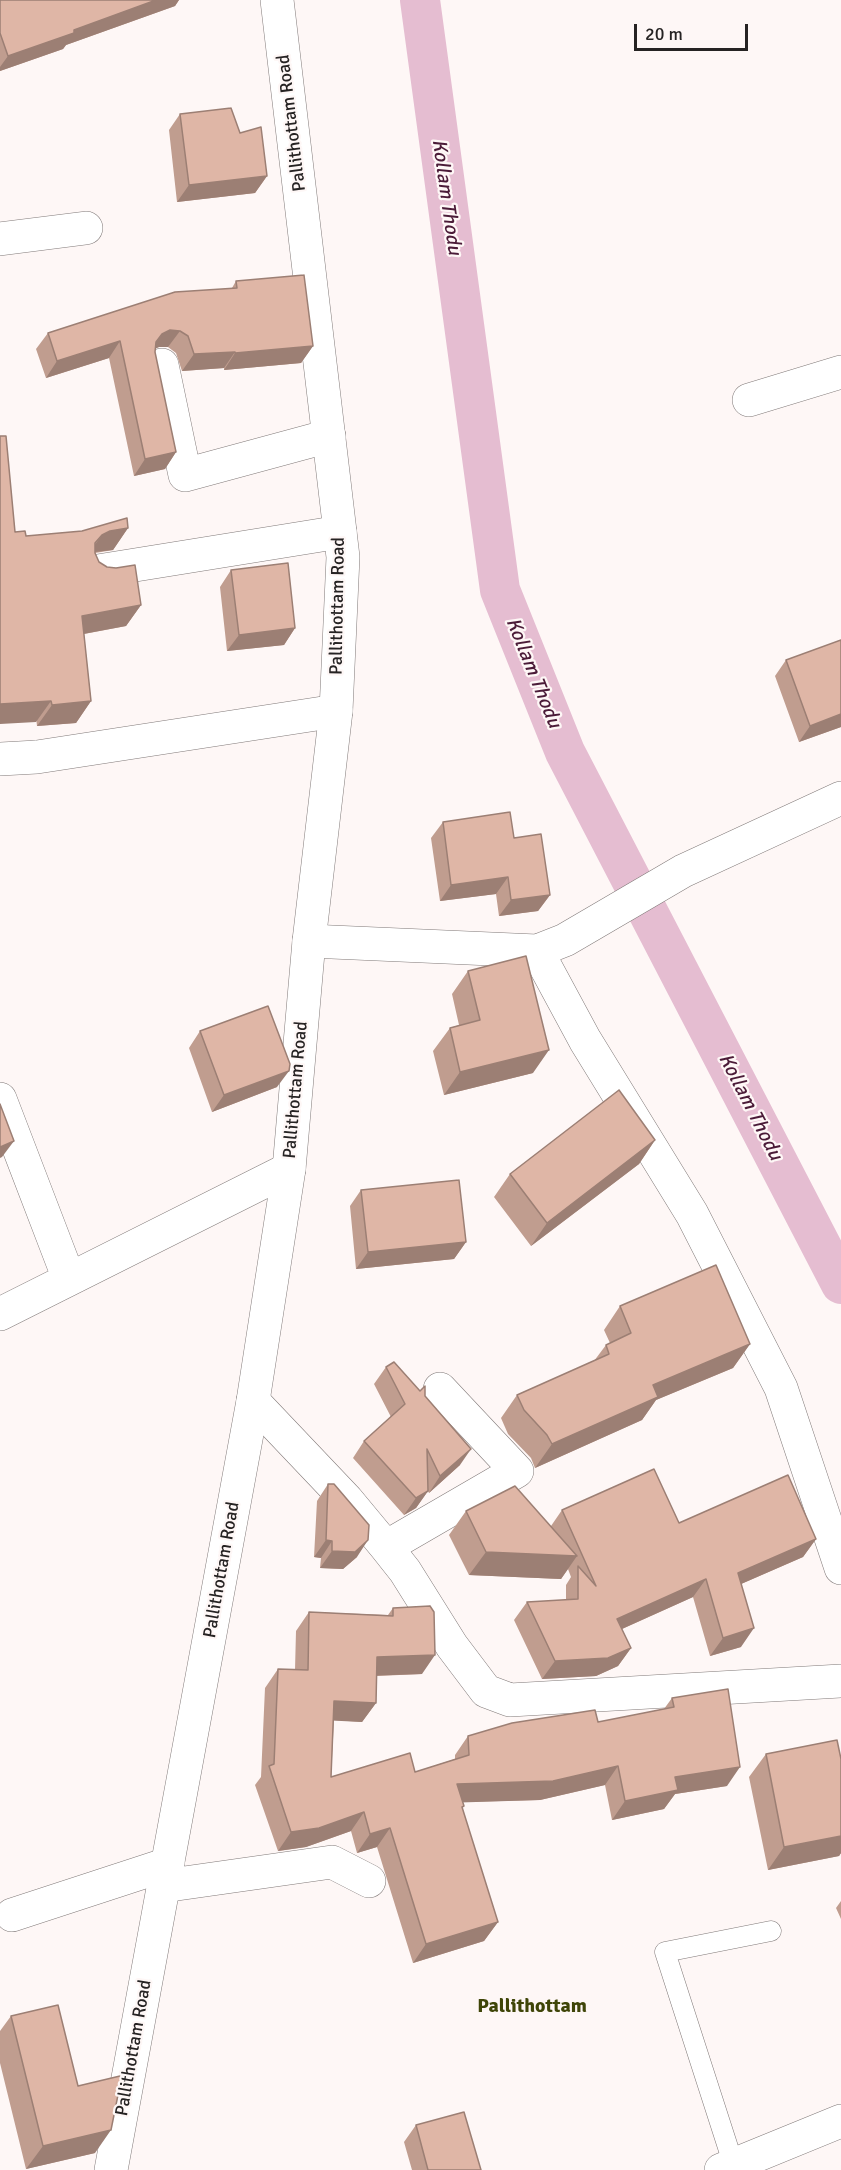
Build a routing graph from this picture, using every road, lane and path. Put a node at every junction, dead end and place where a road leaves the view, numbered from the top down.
1 (278, 0) edge
2 (86, 228) dead end
3 (0, 239) edge
4 (162, 365) dead end
5 (841, 372) edge
6 (749, 400) dead end
7 (329, 436) junction
8 (340, 532) junction
9 (98, 571) edge
10 (336, 711) junction
11 (0, 759) edge
12 (841, 798) edge
13 (309, 941) junction
14 (551, 946) junction
15 (0, 1099) edge
16 (289, 1169) junction
17 (69, 1279) junction
18 (0, 1314) edge
19 (440, 1389) dead end
20 (253, 1401) junction
21 (386, 1547) junction
22 (841, 1568) edge
23 (841, 1681) edge
24 (166, 1875) junction
25 (369, 1881) dead end
26 (12, 1915) dead end
27 (771, 1930) dead end
28 (841, 2121) edge
29 (728, 2168) edge
30 (111, 2170) edge

1 - 7 street, Pallithottam Road
2 - 3 street
4 - 7 street
5 - 6 street
7 - 8 street, Pallithottam Road
8 - 9 street
8 - 10 street, Pallithottam Road
10 - 11 street
10 - 13 street, Pallithottam Road
12 - 14 street
13 - 14 street
13 - 16 street, Pallithottam Road
14 - 22 street
15 - 17 street
16 - 17 street
16 - 20 street, Pallithottam Road
17 - 18 street
19 - 21 street
20 - 21 street
20 - 24 street, Pallithottam Road
21 - 23 street
24 - 25 street
24 - 26 street
24 - 30 street, Pallithottam Road
27 - 29 lane
28 - 29 street

